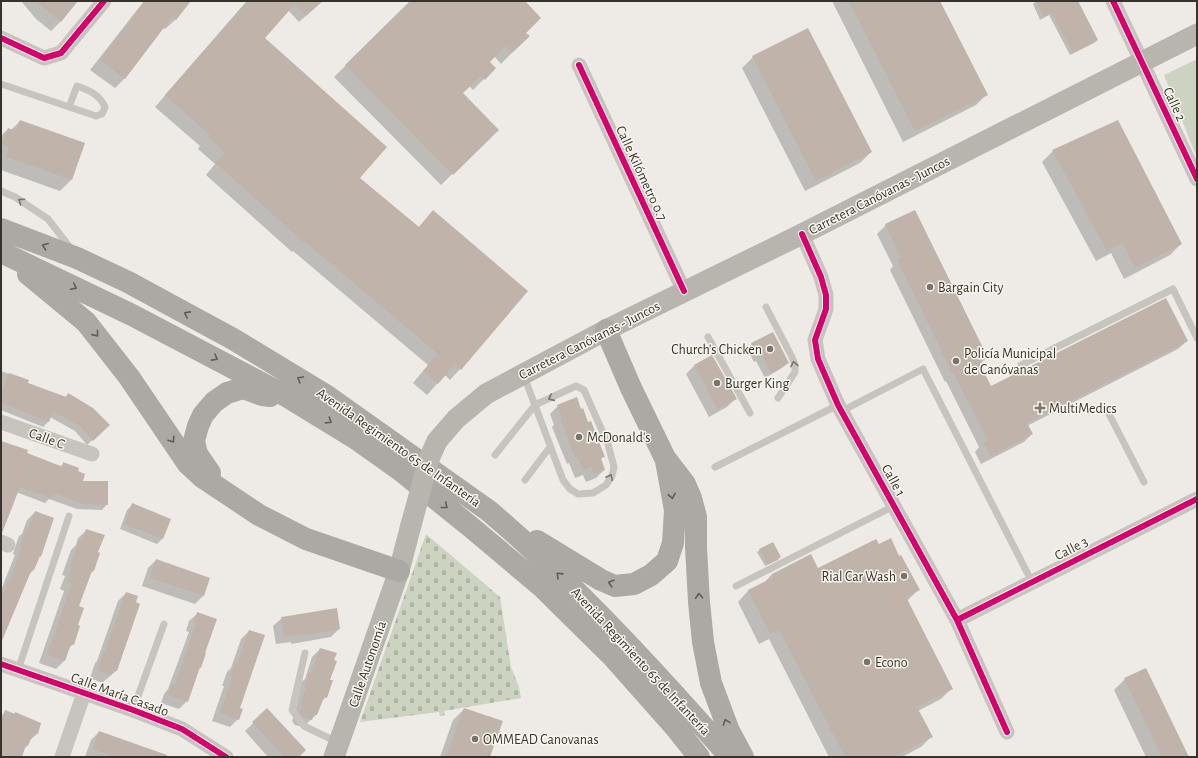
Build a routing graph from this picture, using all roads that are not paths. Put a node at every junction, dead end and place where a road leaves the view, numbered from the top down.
1 (104, 1) edge
2 (1113, 1) edge
3 (1197, 34) edge
4 (1, 38) edge
5 (1141, 61) junction
6 (580, 65) dead end
7 (1, 84) edge
8 (69, 107) junction
9 (1197, 178) edge
10 (1, 191) edge
11 (1, 229) edge
12 (802, 234) junction
13 (2, 253) edge
14 (77, 258) junction
15 (684, 291) junction
16 (766, 307) dead end
17 (606, 330) junction
18 (708, 337) dead end
19 (1197, 338) edge
20 (1021, 365) dead end
21 (524, 374) junction
22 (288, 396) junction
23 (778, 398) dead end
24 (535, 405) junction
25 (840, 408) junction
26 (1107, 410) dead end
27 (750, 413) dead end
28 (1, 422) edge
29 (550, 448) junction
30 (92, 454) dead end
31 (495, 454) dead end
32 (665, 458) junction
33 (715, 467) dead end
34 (525, 480) dead end
35 (1144, 482) dead end
36 (227, 494) junction
37 (1197, 499) edge
38 (894, 506) junction
39 (69, 516) dead end
40 (514, 532) junction
41 (399, 571) junction
42 (1032, 582) junction
43 (736, 586) dead end
44 (957, 620) junction
45 (164, 624) dead end
46 (305, 652) dead end
47 (1, 664) edge
48 (18, 670) junction
49 (84, 694) junction
50 (133, 710) junction
51 (1007, 732) dead end
52 (337, 750) edge
53 (62, 757) edge
54 (226, 757) edge
55 (699, 757) edge
56 (730, 757) edge
57 (743, 757) edge

1 - 4 street
2 - 5 street, Calle 2
3 - 5 main road, Carretera Canóvanas - Juncos
5 - 9 street, Calle 2
5 - 12 main road, Carretera Canóvanas - Juncos
6 - 15 street, Calle Kilómetro 0.7
7 - 8 lane
8 - 8 lane
14 -> 10 lane
14 -> 11 main road, Avenida Regimiento 65 de Infantería
12 - 15 main road, Carretera Canóvanas - Juncos
12 - 25 street, Calle 1
13 -> 22 main road, Avenida Regimiento 65 de Infantería
13 -> 36 main road
40 -> 14 main road, Avenida Regimiento 65 de Infantería
15 - 17 main road, Carretera Canóvanas - Juncos
23 -> 16 lane
17 - 21 main road, Carretera Canóvanas - Juncos
17 - 32 main road
18 - 27 lane
19 - 20 lane
21 - 24 lane
21 - 41 main road, Carretera Canóvanas - Juncos, bridge
22 - 36 main road
22 -> 55 main road, Avenida Regimiento 65 de Infantería
24 - 29 lane
29 -> 24 lane
24 - 31 lane
25 - 33 lane
25 - 38 street, Calle 1
25 - 42 lane
26 - 35 lane
28 - 30 street, Calle C
29 - 34 lane
32 -> 40 main road
57 -> 32 main road
36 - 41 main road
37 - 42 street, Calle 3
38 - 43 lane
38 - 44 street, Calle 1
39 - 48 lane
56 -> 40 main road, Avenida Regimiento 65 de Infantería
41 - 52 main road, Calle Autonomía
42 - 44 street, Calle 3
44 - 51 street, Calle 1
45 - 50 lane
46 - 52 lane
47 - 48 street, Calle María Casado
48 - 49 street, Calle María Casado
49 - 50 street, Calle María Casado
49 - 53 street
50 - 54 street, Calle María Casado

